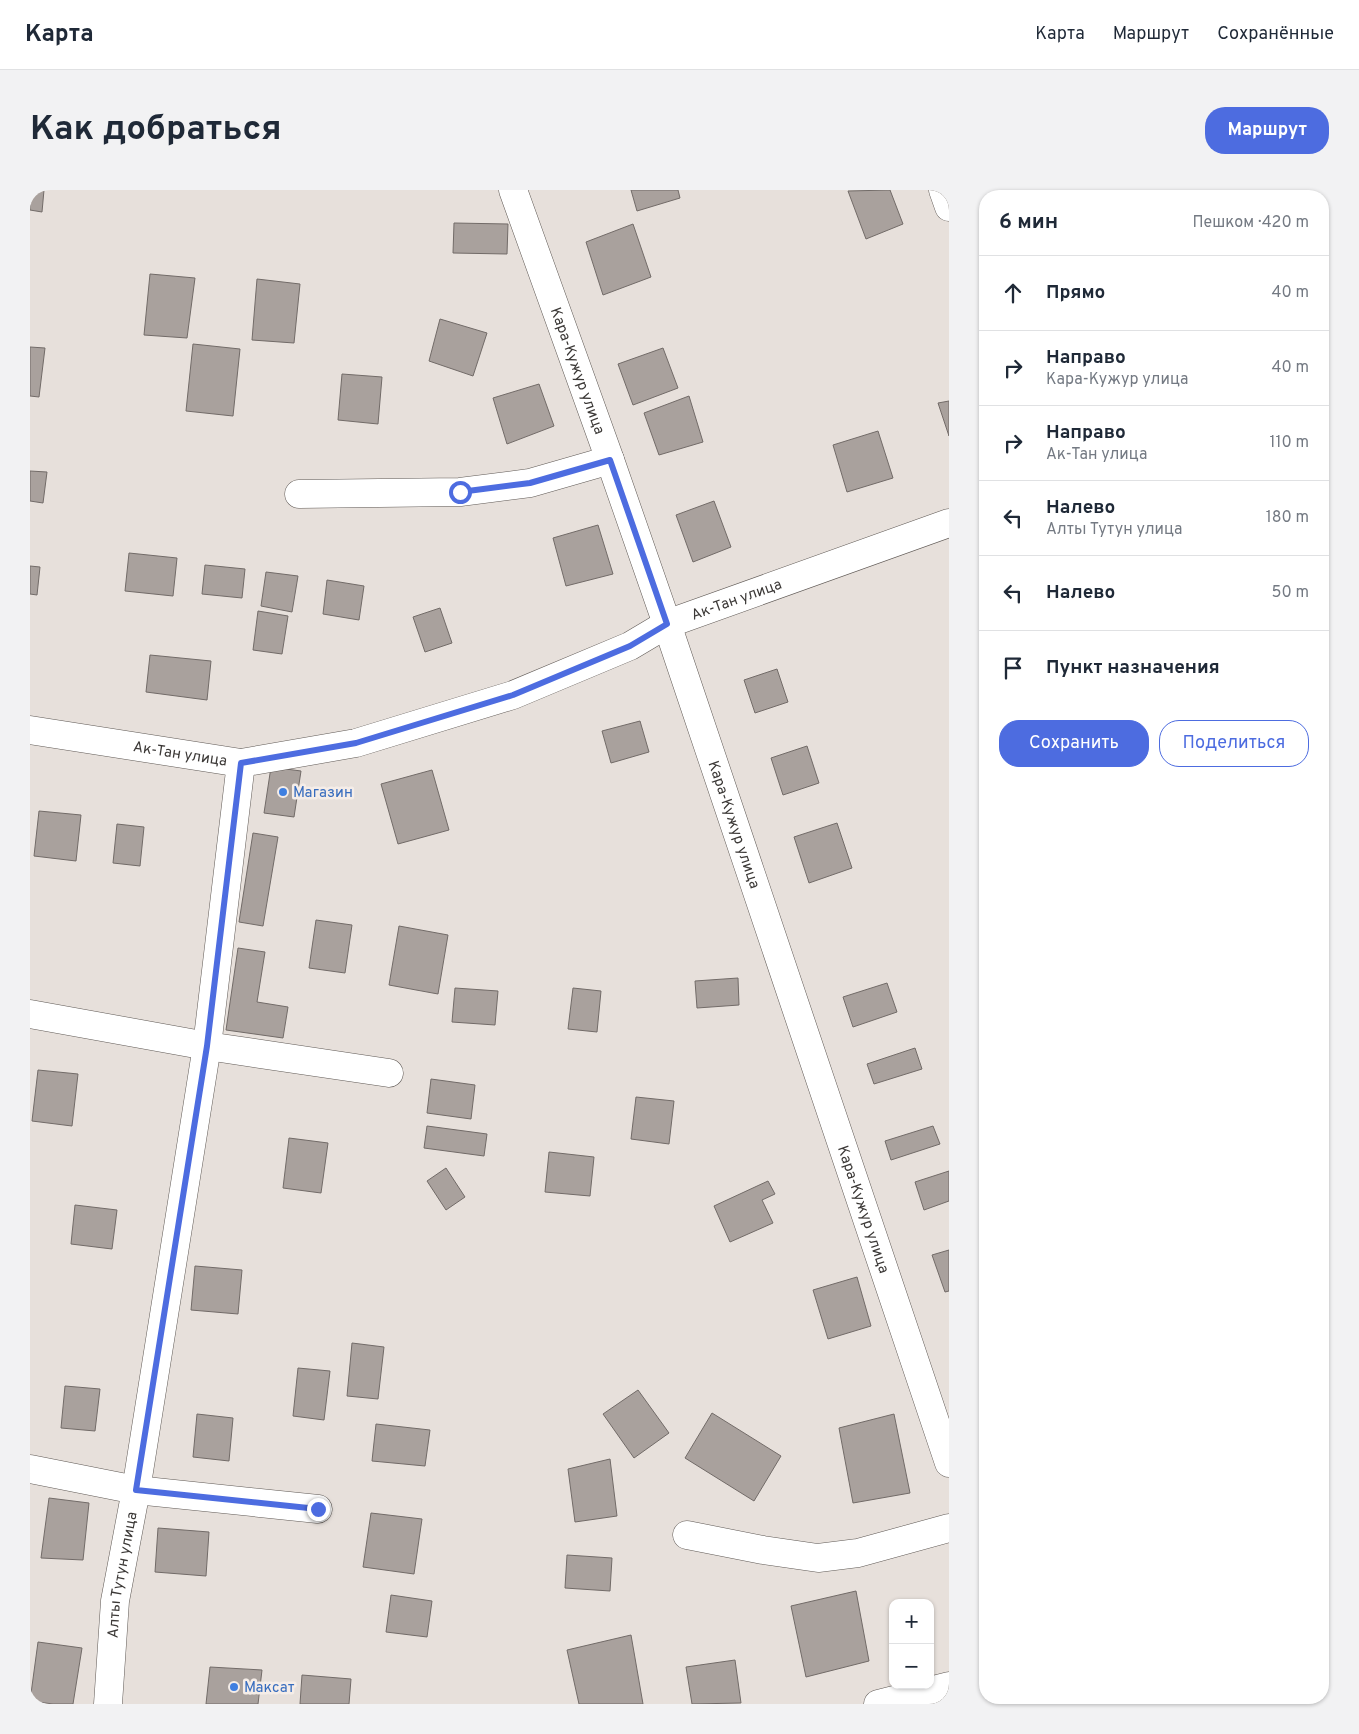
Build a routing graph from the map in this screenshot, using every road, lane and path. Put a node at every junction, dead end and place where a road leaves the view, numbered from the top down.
1 (513, 190) edge
2 (943, 190) edge
3 (949, 207) edge
4 (610, 460) junction
5 (299, 494) dead end
6 (949, 523) edge
7 (667, 624) junction
8 (30, 730) edge
9 (241, 763) junction
10 (30, 1014) edge
11 (207, 1046) junction
12 (389, 1073) dead end
13 (949, 1463) edge
14 (30, 1469) edge
15 (136, 1490) junction
16 (318, 1509) dead end
17 (949, 1528) edge
18 (687, 1535) dead end
19 (949, 1686) edge
20 (108, 1704) edge
21 (878, 1704) edge

1 - 4 street, Кара-Кужур улица
2 - 3 street
4 - 5 street
4 - 7 street, Кара-Кужур улица
6 - 7 street, Ак-Тан улица
7 - 9 street, Ак-Тан улица
7 - 13 street, Кара-Кужур улица
8 - 9 street, Ак-Тан улица
9 - 11 street, Алты Тутун улица
10 - 11 street
11 - 12 street
11 - 15 street, Алты Тутун улица
14 - 15 street
15 - 16 street
15 - 20 street, Алты Тутун улица
17 - 18 street
19 - 21 street

